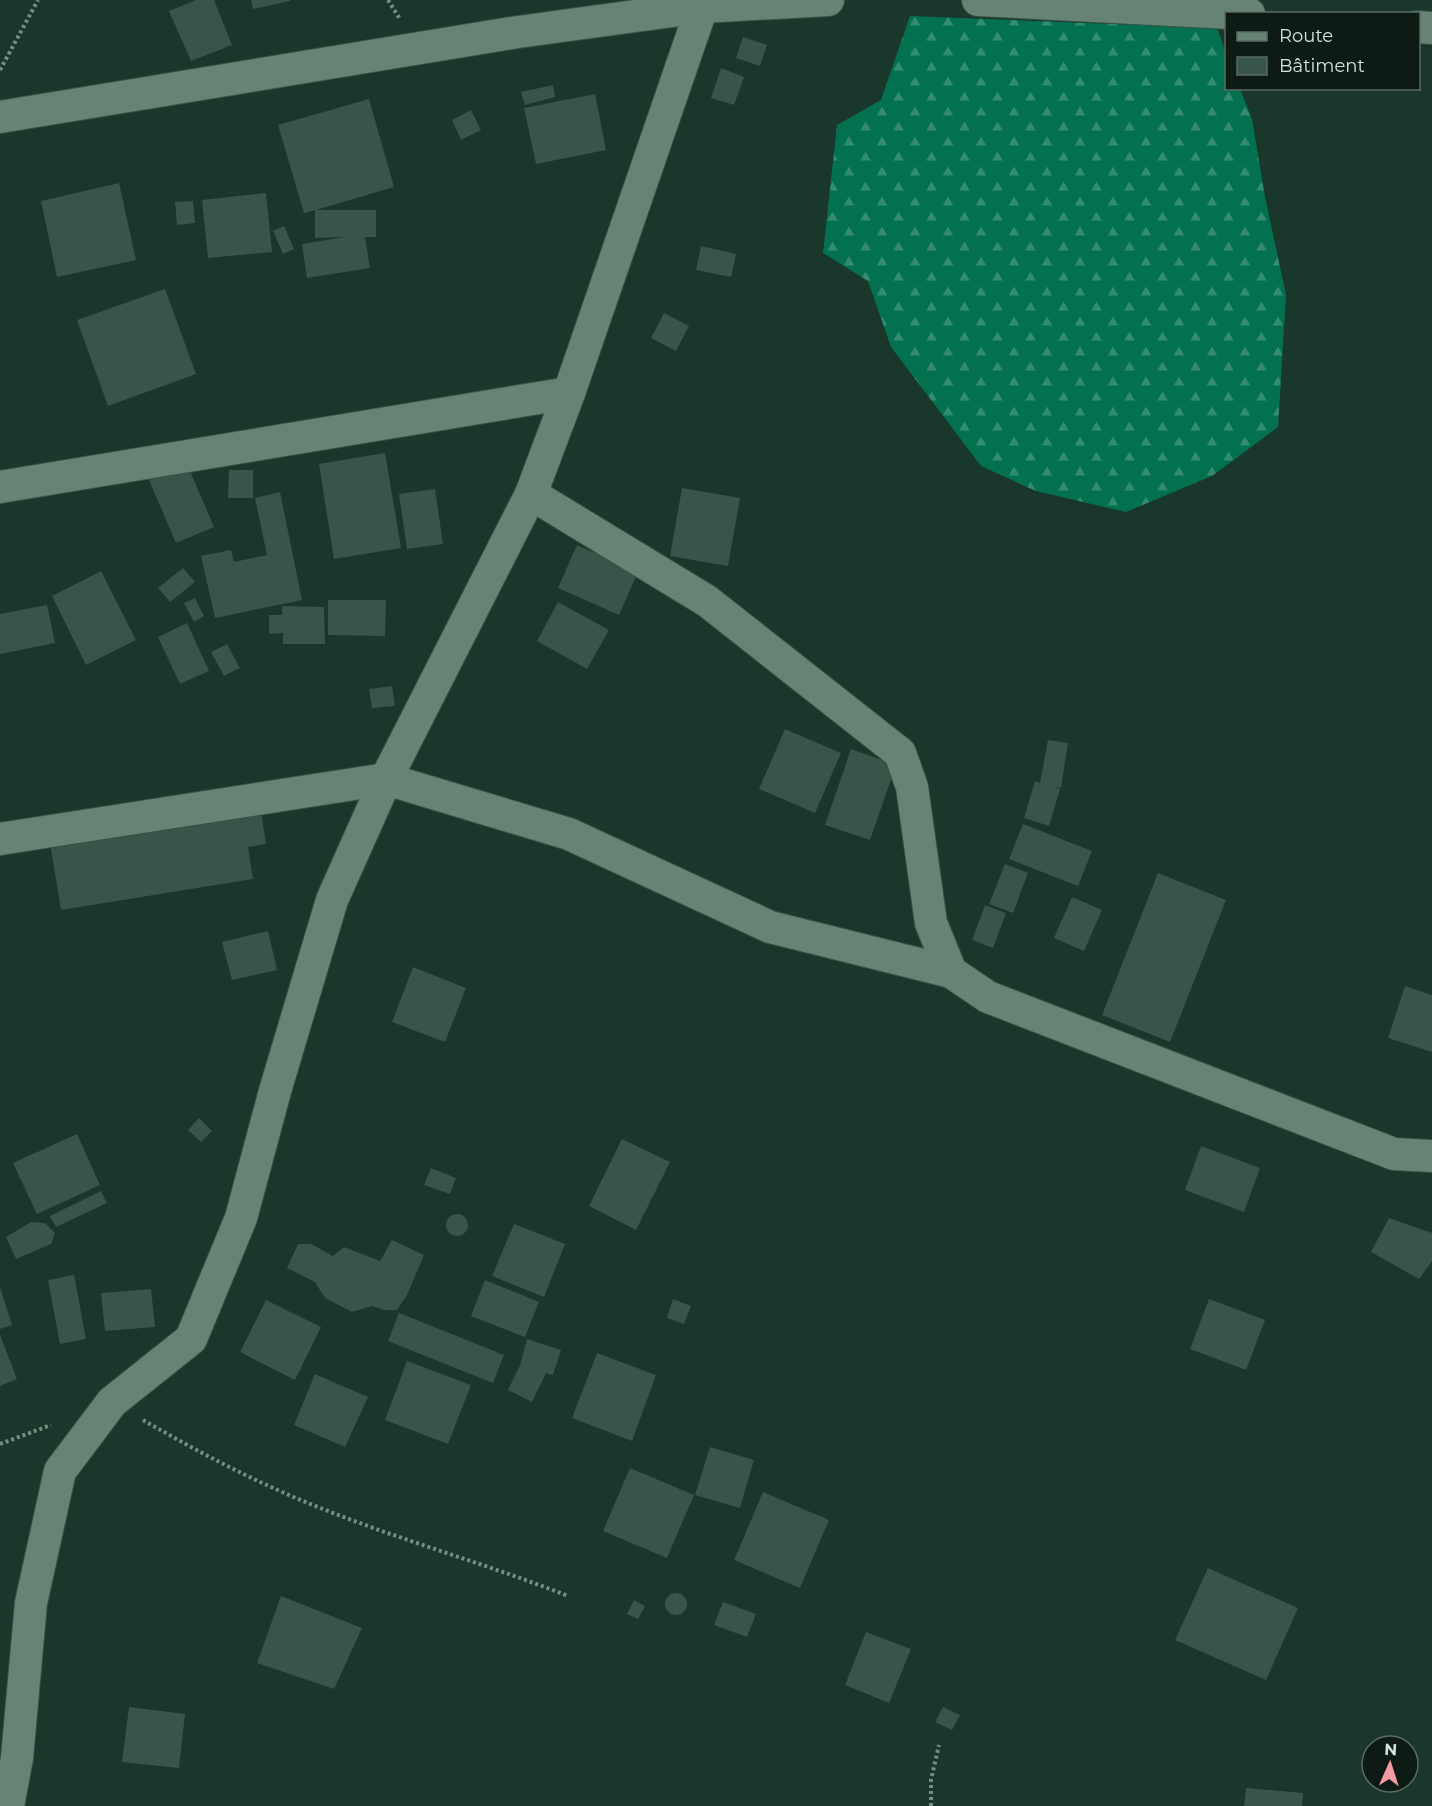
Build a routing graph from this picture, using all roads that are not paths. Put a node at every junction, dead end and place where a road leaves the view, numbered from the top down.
1 (828, 0) edge
2 (978, 0) edge
3 (701, 4) edge
4 (1177, 5) edge
5 (1216, 5) edge
6 (1242, 12) edge
7 (0, 117) edge
8 (569, 393) junction
9 (0, 487) edge
10 (531, 494) junction
11 (386, 779) junction
12 (0, 839) edge
13 (951, 972) junction
14 (1432, 1156) edge
15 (8, 1806) edge

1 - 3 street
2 - 4 street
3 - 7 street
3 - 8 street
4 - 5 street
5 - 6 street
8 - 9 street
8 - 10 street
10 - 11 street
10 - 13 street
11 - 12 street
11 - 13 street
11 - 15 street
13 - 14 street

